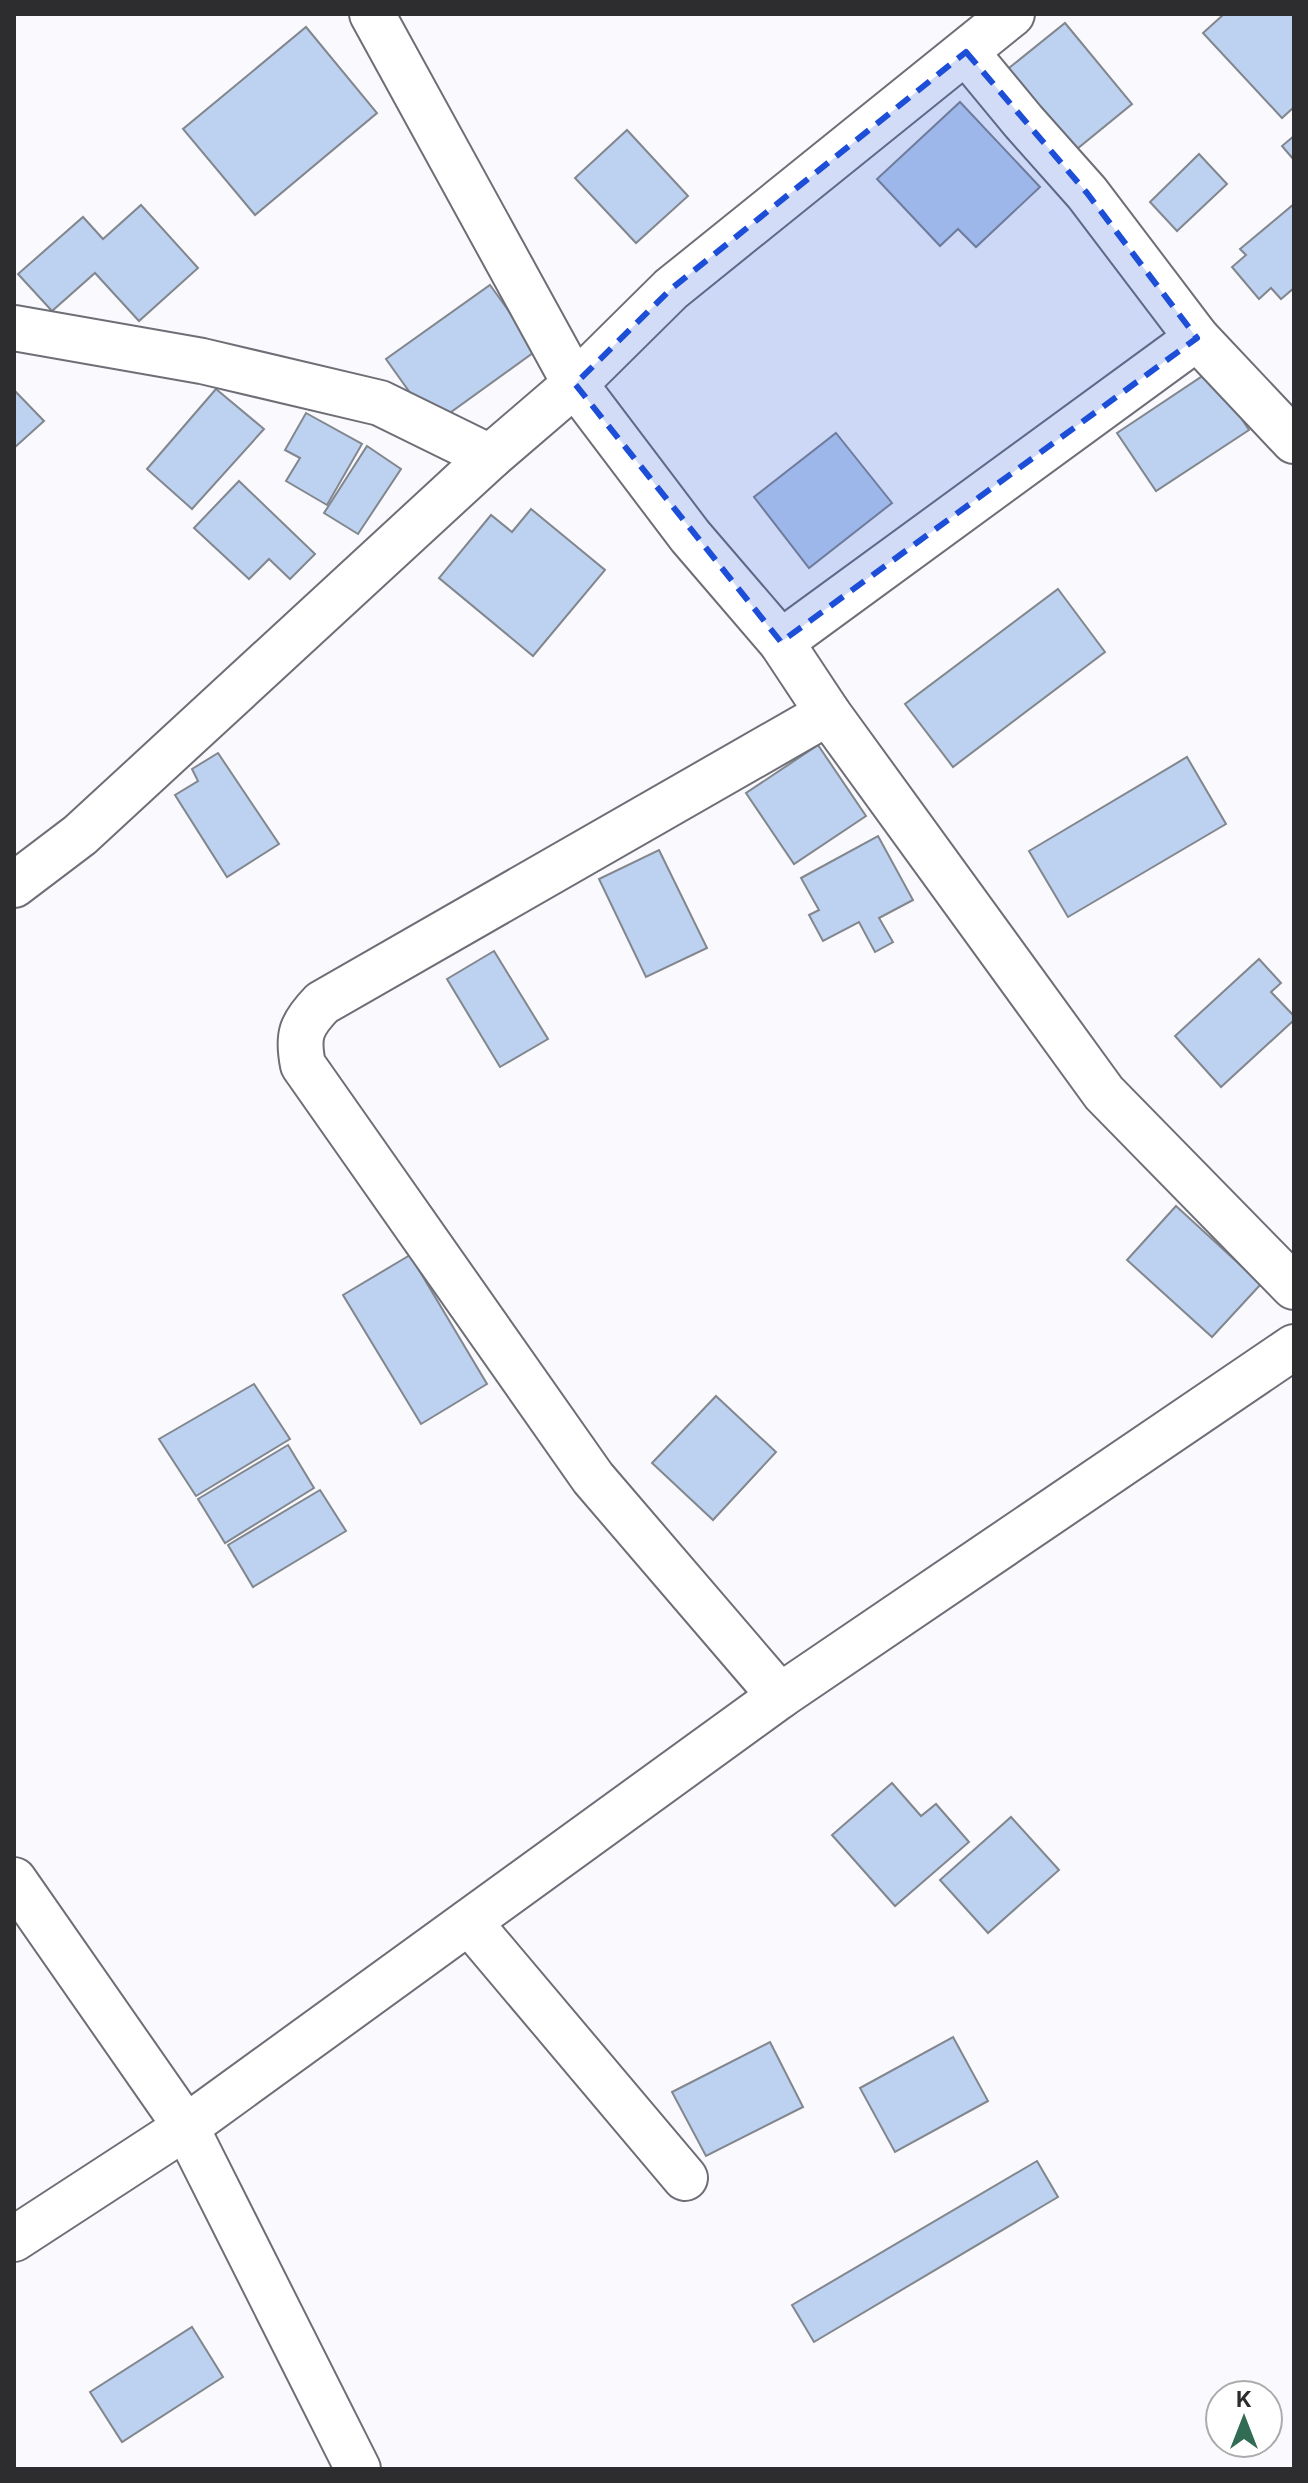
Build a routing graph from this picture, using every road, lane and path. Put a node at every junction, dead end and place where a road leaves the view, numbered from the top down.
1 (372, 14) edge
2 (1012, 14) edge
3 (966, 52) junction
4 (14, 328) edge
5 (1197, 338) junction
6 (575, 384) junction
7 (1294, 441) edge
8 (490, 457) junction
9 (781, 642) junction
10 (828, 713) junction
11 (14, 885) edge
12 (1294, 1287) edge
13 (1294, 1347) edge
14 (780, 1696) junction
15 (14, 1880) edge
16 (469, 1922) junction
17 (186, 2127) junction
18 (685, 2178) dead end
19 (14, 2239) edge
20 (358, 2469) edge

1 - 6 street
2 - 3 street
3 - 5 street
3 - 6 street
4 - 8 street
5 - 7 street
5 - 9 street
6 - 8 street
6 - 9 street
8 - 11 street
9 - 10 street
10 - 12 street
10 - 14 street
13 - 14 street
14 - 16 street
15 - 17 street
16 - 17 street
16 - 18 street
17 - 19 street
17 - 20 street

